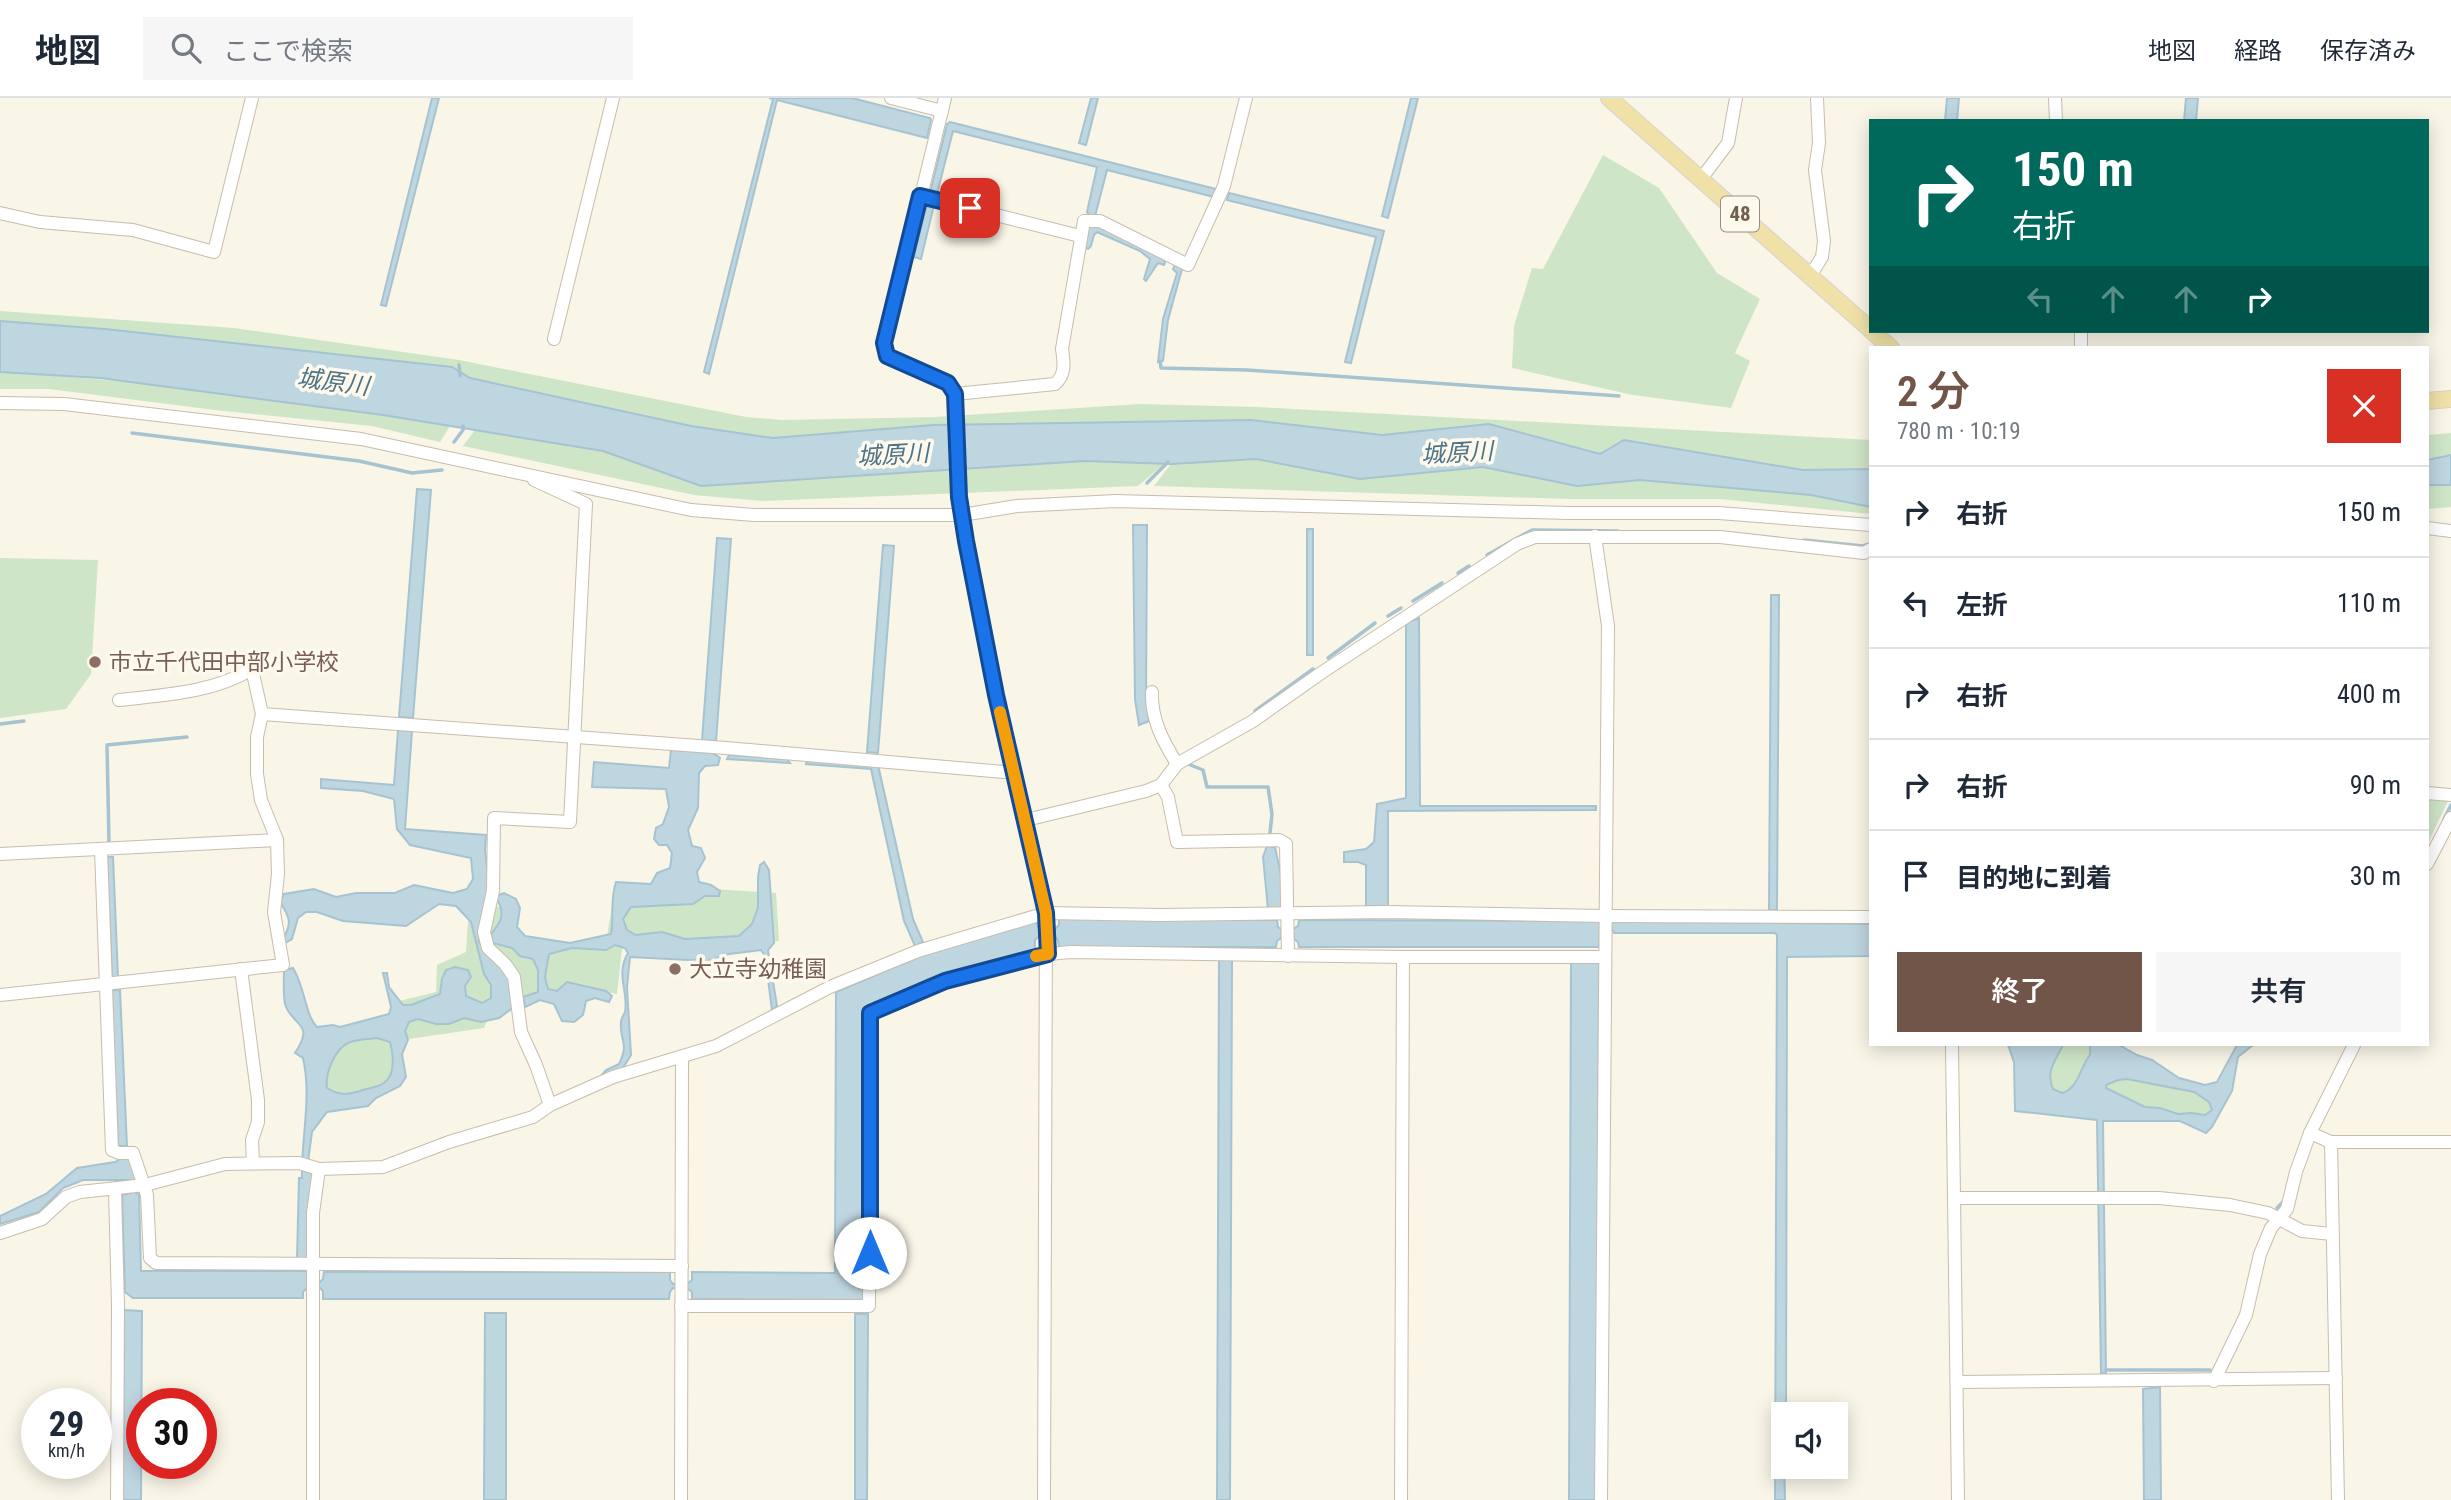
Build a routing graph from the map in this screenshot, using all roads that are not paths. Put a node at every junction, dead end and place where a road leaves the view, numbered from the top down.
1 (252, 98) edge
2 (613, 98) edge
3 (891, 98) edge
4 (1246, 98) edge
5 (1609, 98) edge
6 (1736, 98) edge
7 (1817, 98) edge
8 (2055, 98) edge
9 (943, 104) edge
10 (2056, 119) edge
11 (1701, 179) junction
12 (920, 196) junction
13 (0, 214) edge
14 (1080, 236) junction
15 (1810, 276) junction
16 (1869, 328) edge
17 (1874, 333) edge
18 (555, 339) dead end
19 (1889, 346) edge
20 (954, 398) junction
21 (2451, 399) edge
22 (2429, 401) edge
23 (0, 403) edge
24 (512, 470) junction
25 (962, 515) junction
26 (2451, 524) edge
27 (1869, 525) edge
28 (2429, 527) edge
29 (2429, 527) edge
30 (2451, 531) edge
31 (1595, 536) junction
32 (1869, 550) edge
33 (1152, 692) dead end
34 (119, 700) dead end
35 (262, 714) junction
36 (574, 737) junction
37 (1177, 764) junction
38 (1014, 770) junction
39 (1161, 785) junction
40 (2429, 793) edge
41 (2451, 795) edge
42 (2451, 818) edge
43 (1026, 820) junction
44 (277, 840) junction
45 (101, 850) junction
46 (0, 854) edge
47 (2429, 860) edge
48 (1046, 913) junction
49 (1289, 913) junction
50 (1869, 917) edge
51 (1605, 923) junction
52 (1048, 954) junction
53 (1289, 956) junction
54 (1403, 957) junction
55 (1605, 957) junction
56 (241, 969) junction
57 (107, 985) junction
58 (0, 995) edge
59 (1952, 1046) edge
60 (2354, 1046) edge
61 (682, 1058) junction
62 (550, 1105) junction
63 (2310, 1133) junction
64 (2331, 1142) junction
65 (2451, 1142) edge
66 (253, 1163) junction
67 (309, 1166) junction
68 (131, 1187) junction
69 (1955, 1199) junction
70 (2279, 1219) junction
71 (0, 1233) edge
72 (2332, 1234) junction
73 (315, 1265) junction
74 (682, 1266) junction
75 (681, 1306) junction
76 (2336, 1378) junction
77 (2214, 1381) junction
78 (1958, 1382) junction
79 (117, 1500) edge
80 (313, 1500) edge
81 (681, 1500) edge
82 (1044, 1500) edge
83 (1401, 1500) edge
84 (1601, 1500) edge
85 (1958, 1500) edge
86 (2338, 1500) edge

1 - 13 street
2 - 18 street
3 - 9 street
4 - 14 street
5 - 11 main road, 48
6 - 11 street
7 - 15 street
8 - 10 street
9 - 12 street
11 - 15 main road, 48
12 - 14 street
12 - 20 street
14 - 20 street
15 - 16 main road, 48
17 - 19 main road, 48
20 - 25 street
21 - 22 main road
23 - 24 street
24 - 25 street
24 - 36 street
25 - 27 street
25 - 38 street
26 - 28 street
29 - 30 street
31 - 32 street
31 - 37 street
31 - 51 street
33 - 37 street
34 - 35 street
35 - 36 street
35 - 44 street
36 - 38 street
36 - 62 street
37 - 39 street
38 - 43 street
39 - 43 street
39 - 49 street
40 - 41 street
42 - 47 street
43 - 48 street
44 - 45 street
44 - 56 street
45 - 46 street
45 - 57 street
48 - 49 street
48 - 52 street
48 - 61 street
49 - 51 street
49 - 53 street
50 - 51 street
51 - 55 street
52 - 53 street
52 - 75 street
52 - 82 street
53 - 54 street
54 - 55 street
54 - 83 street
55 - 84 street
56 - 57 street
56 - 66 street
57 - 58 street
57 - 68 street
59 - 69 street
60 - 63 street
61 - 62 street
61 - 74 street
62 - 67 street
63 - 64 street
63 - 70 street
64 - 65 street
64 - 72 street
66 - 67 street
66 - 68 street
67 - 73 street
68 - 71 street
68 - 73 street
68 - 79 street
69 - 70 street
69 - 78 street
70 - 72 street
70 - 77 street
72 - 76 street
73 - 74 street
73 - 80 street
74 - 75 street
75 - 81 street
76 - 77 street
76 - 86 street
77 - 78 street
78 - 85 street

